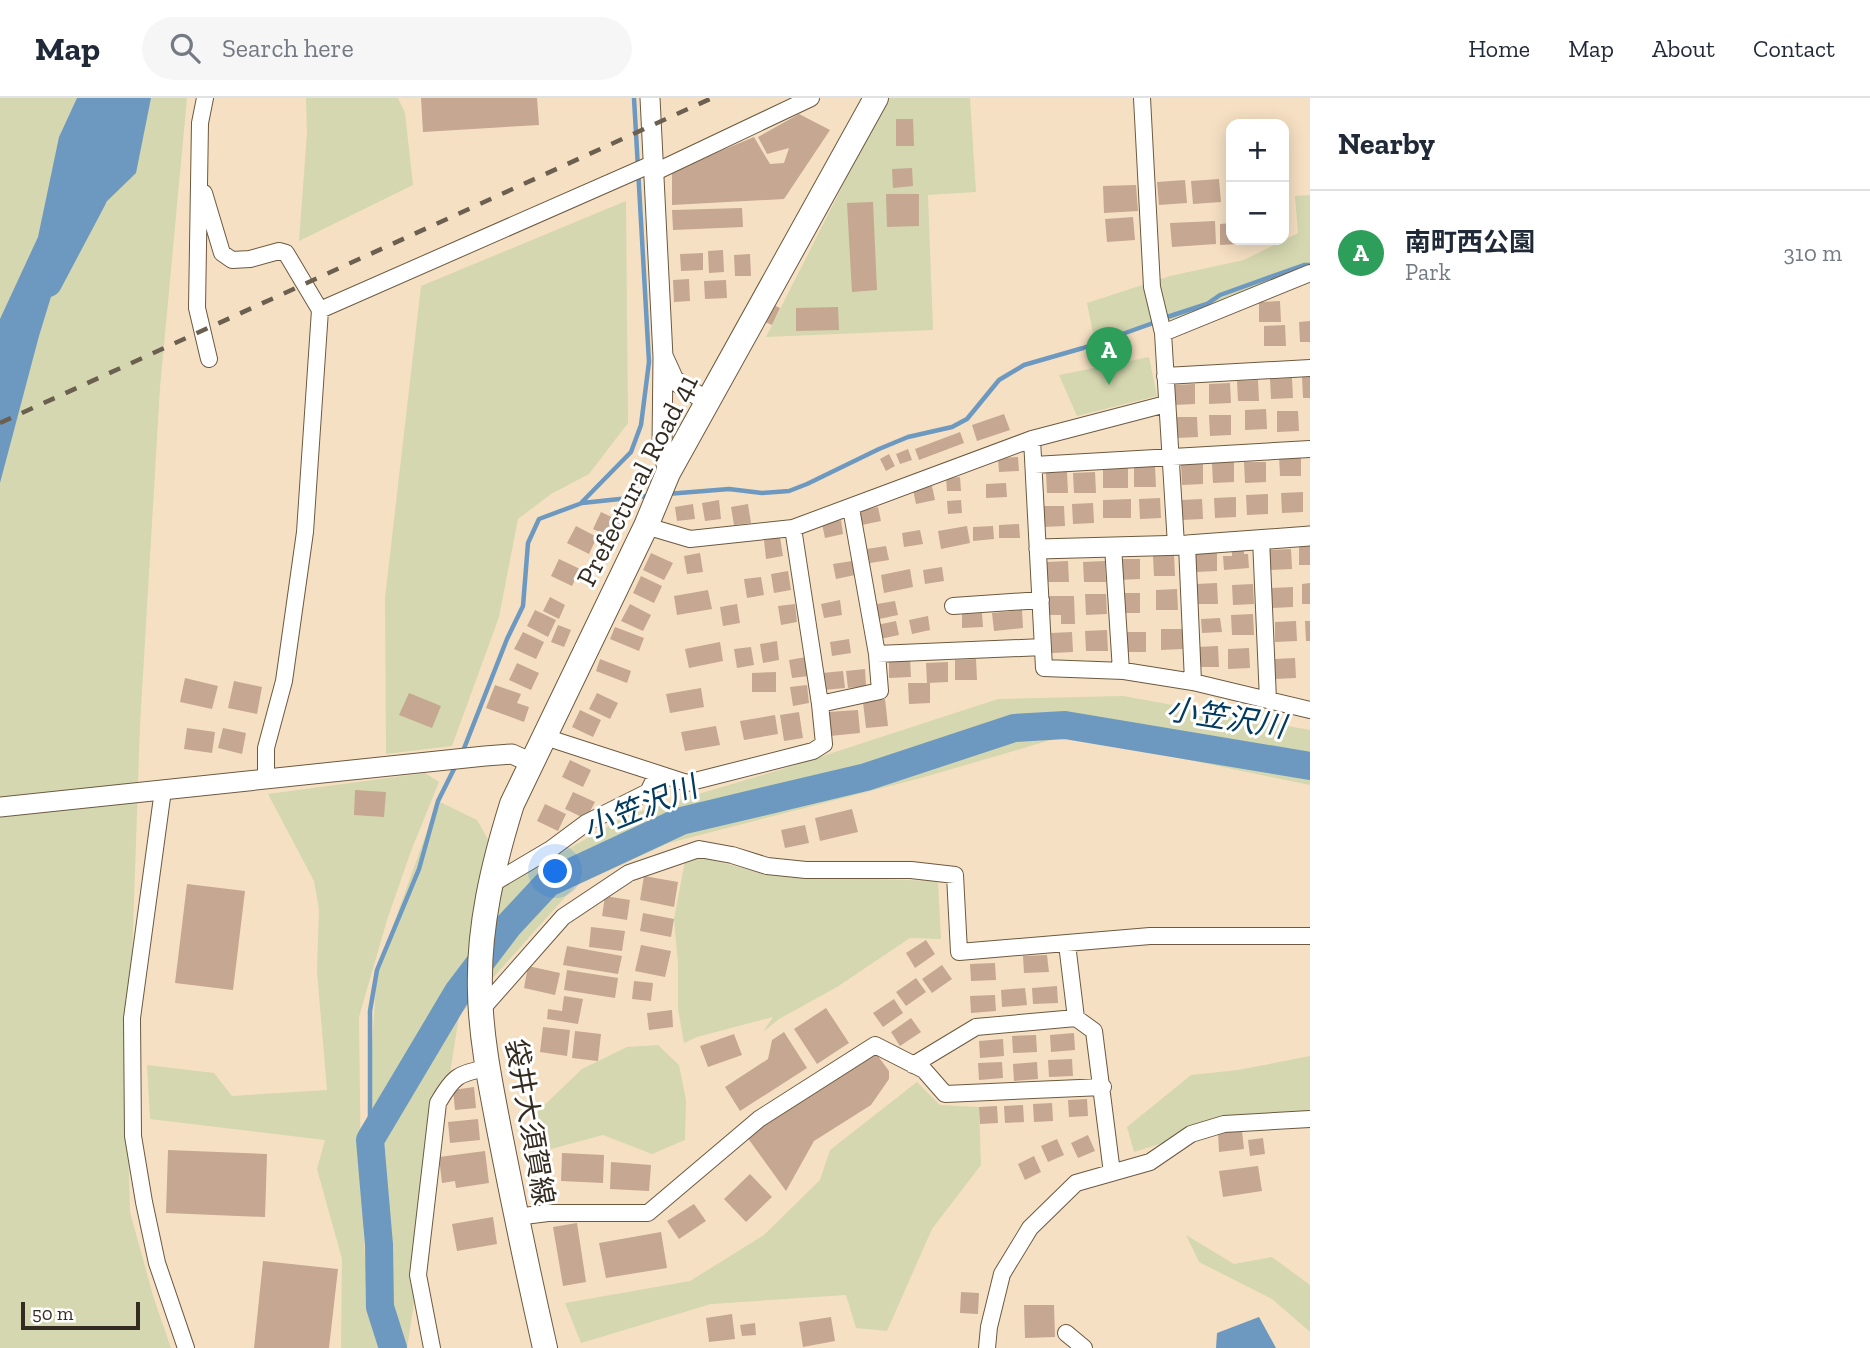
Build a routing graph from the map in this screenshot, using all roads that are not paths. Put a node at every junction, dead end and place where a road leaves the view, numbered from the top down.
1 (205, 98) edge
2 (650, 98) edge
3 (811, 98) edge
4 (876, 98) edge
5 (1142, 98) edge
6 (199, 165) junction
7 (653, 169) junction
8 (1310, 273) edge
9 (320, 310) junction
10 (1163, 333) junction
11 (663, 357) junction
12 (209, 359) dead end
13 (1310, 368) edge
14 (1165, 376) junction
15 (708, 402) junction
16 (1166, 404) junction
17 (1032, 439) junction
18 (1310, 449) edge
19 (1170, 456) junction
20 (1034, 465) junction
21 (668, 473) junction
22 (851, 508) junction
23 (646, 526) junction
24 (793, 528) junction
25 (1310, 536) edge
26 (1261, 540) junction
27 (1182, 545) junction
28 (1113, 546) junction
29 (1039, 548) junction
30 (1041, 600) junction
31 (953, 606) dead end
32 (1043, 648) junction
33 (877, 654) junction
34 (1121, 671) junction
35 (1193, 682) junction
36 (1268, 700) junction
37 (820, 704) junction
38 (1310, 710) edge
39 (545, 737) junction
40 (532, 763) junction
41 (657, 774) junction
42 (266, 779) junction
43 (156, 790) junction
44 (0, 807) edge
45 (488, 895) junction
46 (1310, 936) edge
47 (1067, 944) junction
48 (480, 1000) junction
49 (1076, 1018) junction
50 (913, 1065) junction
51 (488, 1068) junction
52 (1103, 1087) junction
53 (1310, 1119) edge
54 (1112, 1172) junction
55 (516, 1217) junction
56 (1066, 1333) dead end
57 (186, 1348) edge
58 (432, 1348) edge
59 (545, 1348) edge
60 (987, 1348) edge
61 (1084, 1348) edge

1 - 6 street
2 - 7 street
3 - 7 street
4 - 15 main road, Prefectural Road 41
5 - 10 street
6 - 9 street
6 - 12 street
7 - 9 street
7 - 11 street
8 - 10 street
9 - 42 street
10 - 14 street
11 - 15 street
11 - 21 street
13 - 14 street
14 - 16 street
15 - 21 main road, Prefectural Road 41
16 - 17 street
16 - 19 street
17 - 20 street
17 - 22 street
18 - 19 street
19 - 20 street
19 - 27 street
20 - 29 street
21 - 23 main road, Prefectural Road 41
22 - 24 street
22 - 33 street
23 - 24 street
23 - 39 main road, Prefectural Road 41
24 - 37 street
25 - 26 street
26 - 27 street
26 - 36 street
27 - 28 street
27 - 35 street
28 - 29 street
28 - 34 street
29 - 30 street
30 - 31 street
30 - 32 street
32 - 33 street
32 - 34 street
33 - 37 street
34 - 35 street
35 - 36 street
36 - 38 street
37 - 41 street
39 - 40 main road, Prefectural Road 41
39 - 41 street
40 - 42 street
40 - 45 main road, Prefectural Road 41
41 - 45 street
42 - 43 street
43 - 44 street
43 - 57 street
45 - 48 main road, 袋井大須賀線
46 - 47 street
47 - 48 street
47 - 49 street
48 - 51 main road, 袋井大須賀線
49 - 50 street
49 - 52 street
50 - 52 street
50 - 55 street
51 - 55 main road, 袋井大須賀線
51 - 58 street
52 - 54 street
53 - 54 street
54 - 60 street
55 - 59 main road, 袋井大須賀線
56 - 61 street

